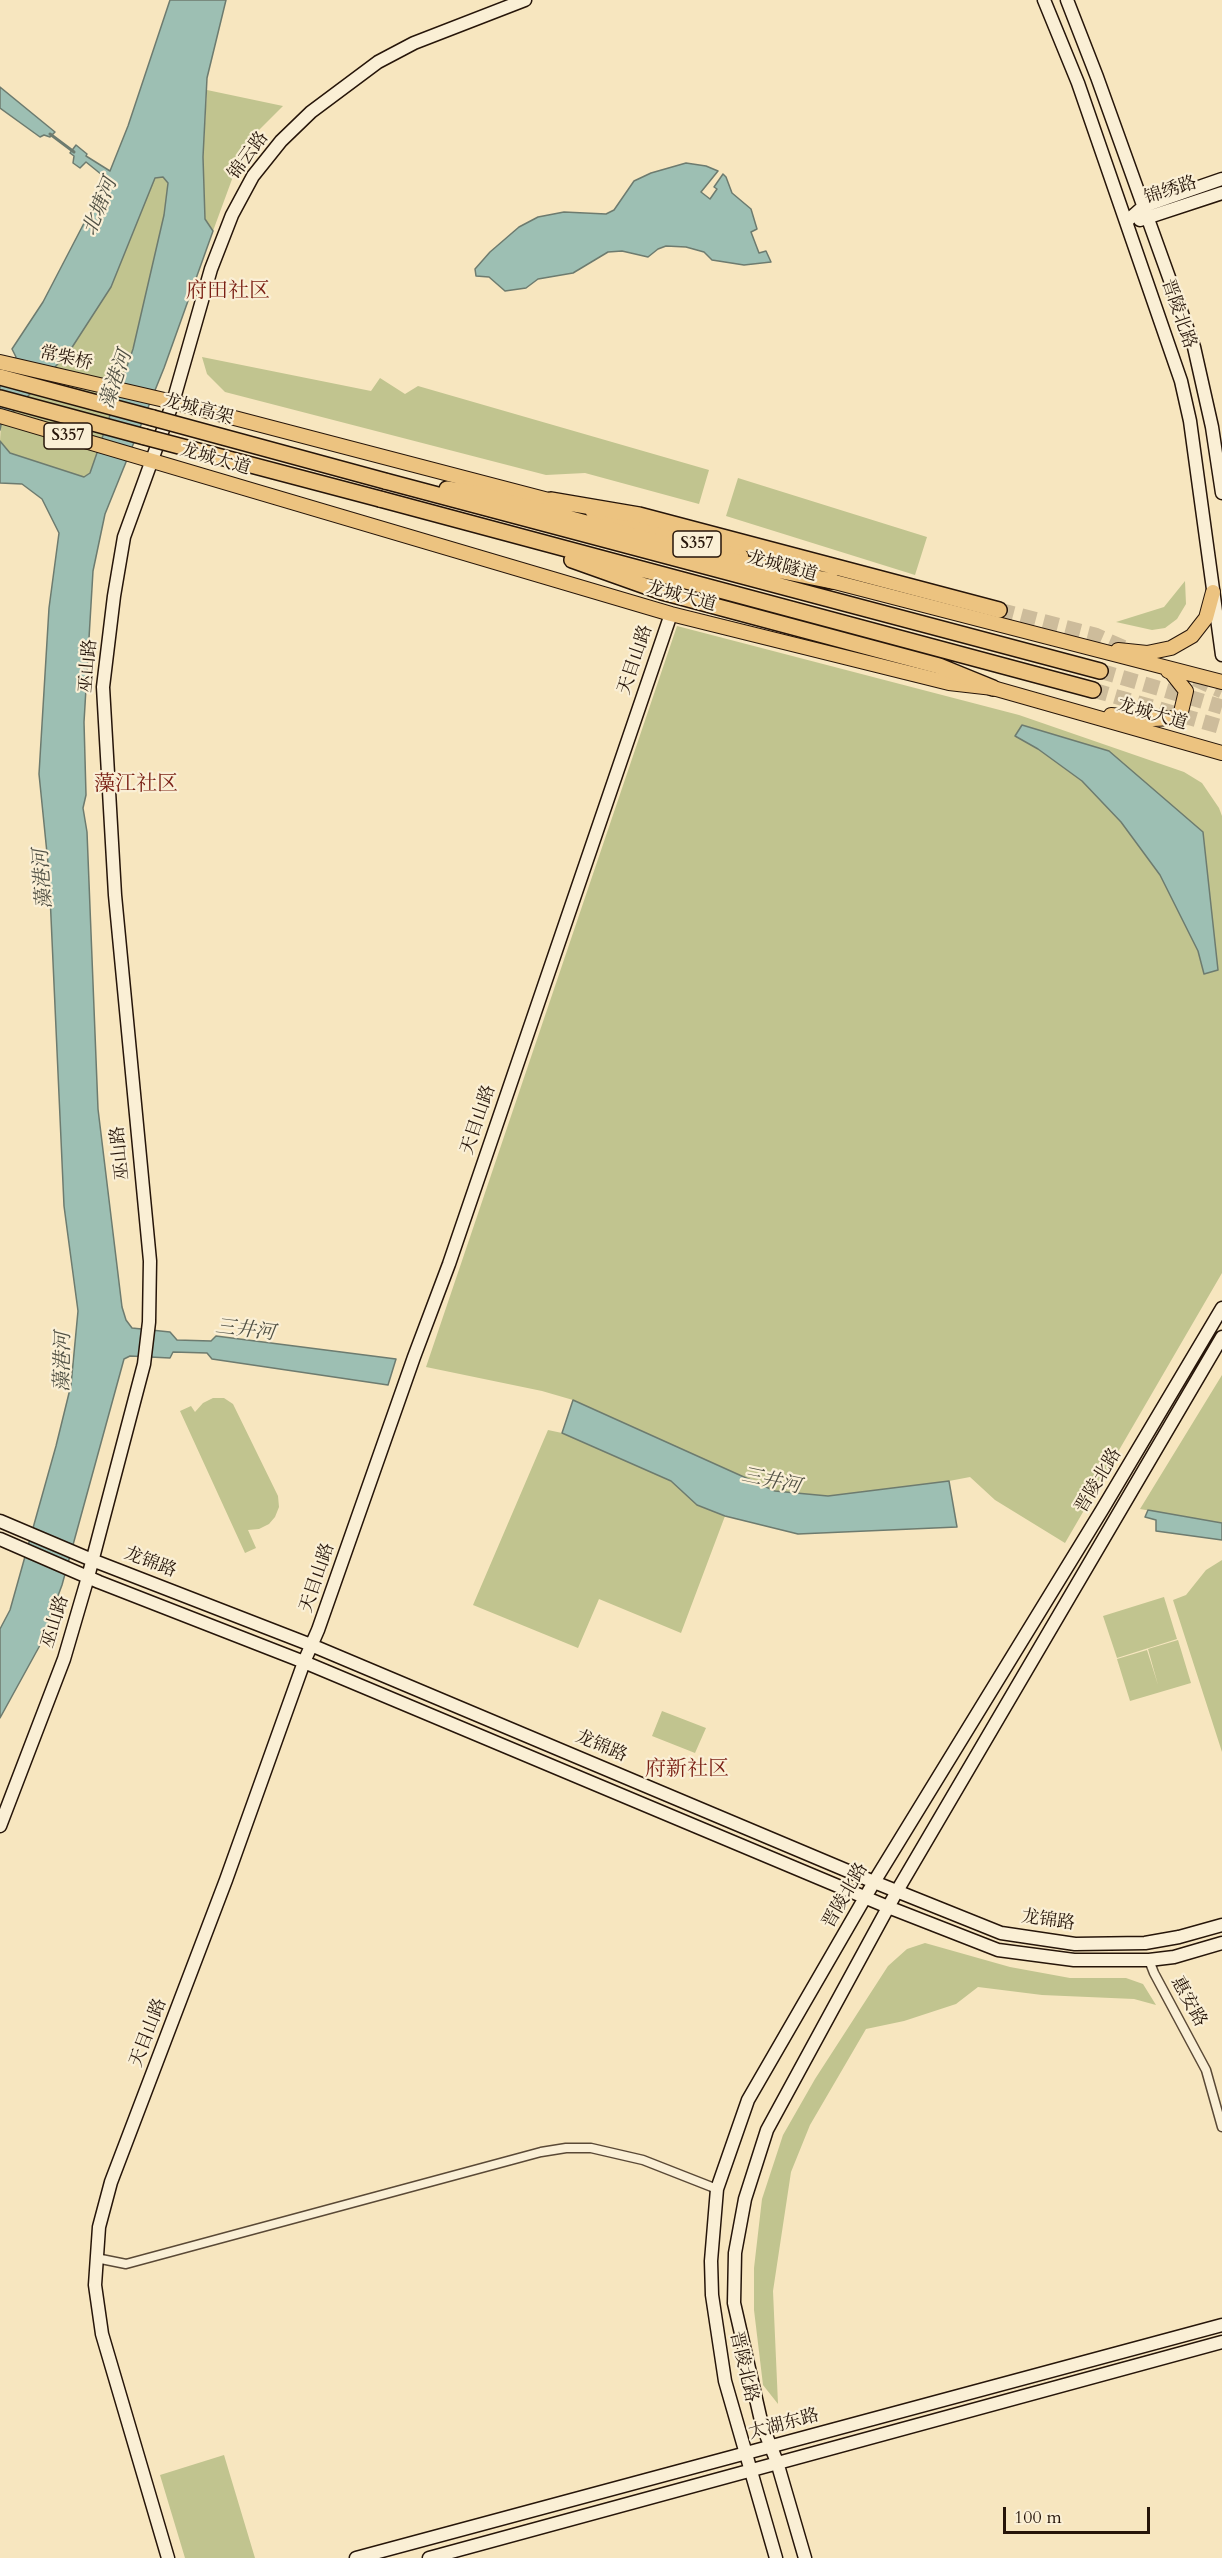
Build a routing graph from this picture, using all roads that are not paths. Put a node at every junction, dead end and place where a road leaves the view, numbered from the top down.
1 (525, 0) edge
2 (1044, 0) edge
3 (1067, 0) edge
4 (1222, 179) edge
5 (1222, 193) edge
6 (1144, 206) junction
7 (1149, 219) junction
8 (1127, 221) junction
9 (0, 362) edge
10 (0, 377) edge
11 (0, 398) edge
12 (173, 402) junction
13 (0, 416) edge
14 (152, 461) junction
15 (386, 481) junction
16 (1222, 493) edge
17 (380, 500) junction
18 (551, 500) junction
19 (832, 581) junction
20 (1213, 592) junction
21 (999, 610) tunnel mouth
22 (671, 614) junction
23 (1085, 648) junction
24 (1222, 655) edge
25 (1160, 668) junction
26 (1100, 671) tunnel mouth
27 (1222, 682) edge
28 (993, 688) junction
29 (1093, 690) tunnel mouth
30 (1076, 712) junction
31 (1222, 753) edge
32 (1222, 1308) edge
33 (1222, 1337) edge
34 (0, 1521) edge
35 (0, 1539) edge
36 (92, 1560) junction
37 (88, 1577) junction
38 (311, 1645) junction
39 (304, 1662) junction
40 (0, 1826) edge
41 (874, 1882) junction
42 (897, 1891) junction
43 (866, 1897) junction
44 (888, 1907) junction
45 (1222, 1925) edge
46 (1222, 1943) edge
47 (1149, 1960) junction
48 (1222, 2127) edge
49 (717, 2188) junction
50 (96, 2258) junction
51 (1222, 2325) edge
52 (1222, 2342) edge
53 (770, 2447) junction
54 (746, 2454) junction
55 (777, 2462) junction
56 (750, 2471) junction
57 (168, 2558) edge
58 (356, 2558) edge
59 (429, 2558) edge
60 (776, 2558) edge
61 (805, 2558) edge

1 - 12 main road, 锦云路
2 - 8 main road, 晋陵北路
3 - 6 main road, 晋陵北路
4 - 6 main road, 锦绣路
5 - 7 main road, 锦绣路
6 - 7 main road, 晋陵北路
6 - 8 main road, 锦绣路
7 - 8 main road, 锦绣路
7 - 16 main road, 晋陵北路
8 - 20 main road, 晋陵北路
9 - 12 main road, 常柴桥
10 - 15 highway, 龙城高架, bridge
11 - 17 highway, bridge
12 - 14 main road, 锦云路
12 - 18 main road, S357
13 - 14 main road, 龙城大道 / S357
14 - 22 main road, 龙城大道 / S357
14 - 36 main road, 巫山路
15 - 19 highway
15 - 26 highway, 龙城隧道
17 - 28 highway
17 - 29 highway
18 - 19 main road, S357
18 - 21 highway
19 - 23 main road, S357
20 - 23 main road
20 - 24 main road, 晋陵北路
22 - 28 main road, 龙城大道 / S357
22 - 38 main road, 天目山路
23 - 25 main road, S357
25 - 27 main road, S357
25 - 30 main road
28 - 30 main road, 龙城大道 / S357
30 - 31 main road, 龙城大道 / S357
32 - 41 main road, 晋陵北路
33 - 42 main road, 晋陵北路
34 - 36 main road, 龙锦路
35 - 37 main road, 龙锦路
36 - 37 main road, 巫山路
36 - 38 main road, 龙锦路
37 - 39 main road, 龙锦路
37 - 40 main road, 巫山路
38 - 39 main road, 天目山路
38 - 41 main road, 龙锦路
39 - 43 main road, 龙锦路
39 - 50 main road, 天目山路
41 - 42 main road, 龙锦路
41 - 43 main road, 晋陵北路
42 - 44 main road, 晋陵北路
42 - 45 main road, 龙锦路
43 - 44 main road, 龙锦路
43 - 49 main road, 晋陵北路
44 - 47 main road, 龙锦路
44 - 53 main road, 晋陵北路
46 - 47 main road, 龙锦路
47 - 48 street, 惠安路
49 - 50 street
49 - 54 main road, 晋陵北路
50 - 57 main road, 天目山路
51 - 53 main road, 太湖东路
52 - 55 main road, 太湖东路
53 - 54 main road, 太湖东路
53 - 55 main road, 晋陵北路
54 - 56 main road, 晋陵北路
54 - 58 main road, 太湖东路
55 - 56 main road, 太湖东路
55 - 61 main road, 晋陵北路
56 - 59 main road, 太湖东路
56 - 60 main road, 晋陵北路

